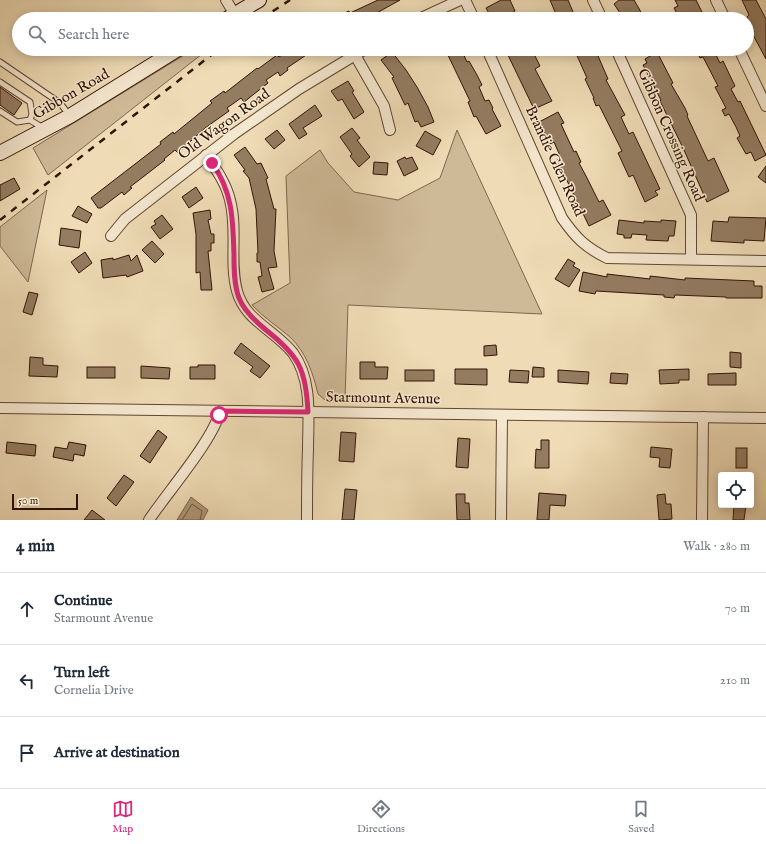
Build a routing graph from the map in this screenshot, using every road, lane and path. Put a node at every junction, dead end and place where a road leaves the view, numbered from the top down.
1 (226, 0) edge
2 (259, 0) edge
3 (460, 0) edge
4 (465, 0) edge
5 (593, 0) edge
6 (716, 0) edge
7 (230, 12) edge
8 (239, 12) edge
9 (434, 12) edge
10 (471, 12) edge
11 (599, 12) edge
12 (722, 12) edge
13 (167, 56) edge
14 (353, 56) edge
15 (356, 56) edge
16 (490, 56) edge
17 (619, 56) edge
18 (742, 56) edge
19 (0, 62) edge
20 (0, 82) edge
21 (766, 106) edge
22 (0, 111) edge
23 (70, 116) junction
24 (30, 120) junction
25 (45, 129) junction
26 (390, 130) dead end
27 (0, 153) edge
28 (206, 155) junction
29 (111, 236) dead end
30 (691, 259) junction
31 (766, 261) edge
32 (0, 408) edge
33 (220, 411) junction
34 (308, 412) junction
35 (502, 415) junction
36 (703, 417) junction
37 (766, 418) edge
38 (149, 520) edge
39 (307, 520) edge
40 (501, 520) edge
41 (702, 520) edge

1 - 7 street
2 - 8 main road
3 - 9 street
4 - 10 street
5 - 11 street
6 - 12 street
13 - 23 main road, Gibbon Road
14 - 28 street, Old Wagon Road
15 - 26 street
16 - 30 street, Brandie Glen Road
17 - 30 street, Gibbon Crossing Road
18 - 21 street
19 - 23 lane
20 - 24 lane
22 - 24 lane
23 - 25 main road, Gibbon Road
24 - 25 lane
25 - 27 main road, Gibbon Road
28 - 29 street, Old Wagon Road
28 - 34 street
30 - 31 street, Brandie Glen Road
32 - 33 street, Starmount Avenue
33 - 34 street, Starmount Avenue
33 - 38 street
34 - 35 street, Starmount Avenue
34 - 39 street
35 - 36 street, Starmount Avenue
35 - 40 street
36 - 37 street, Starmount Avenue
36 - 41 street

